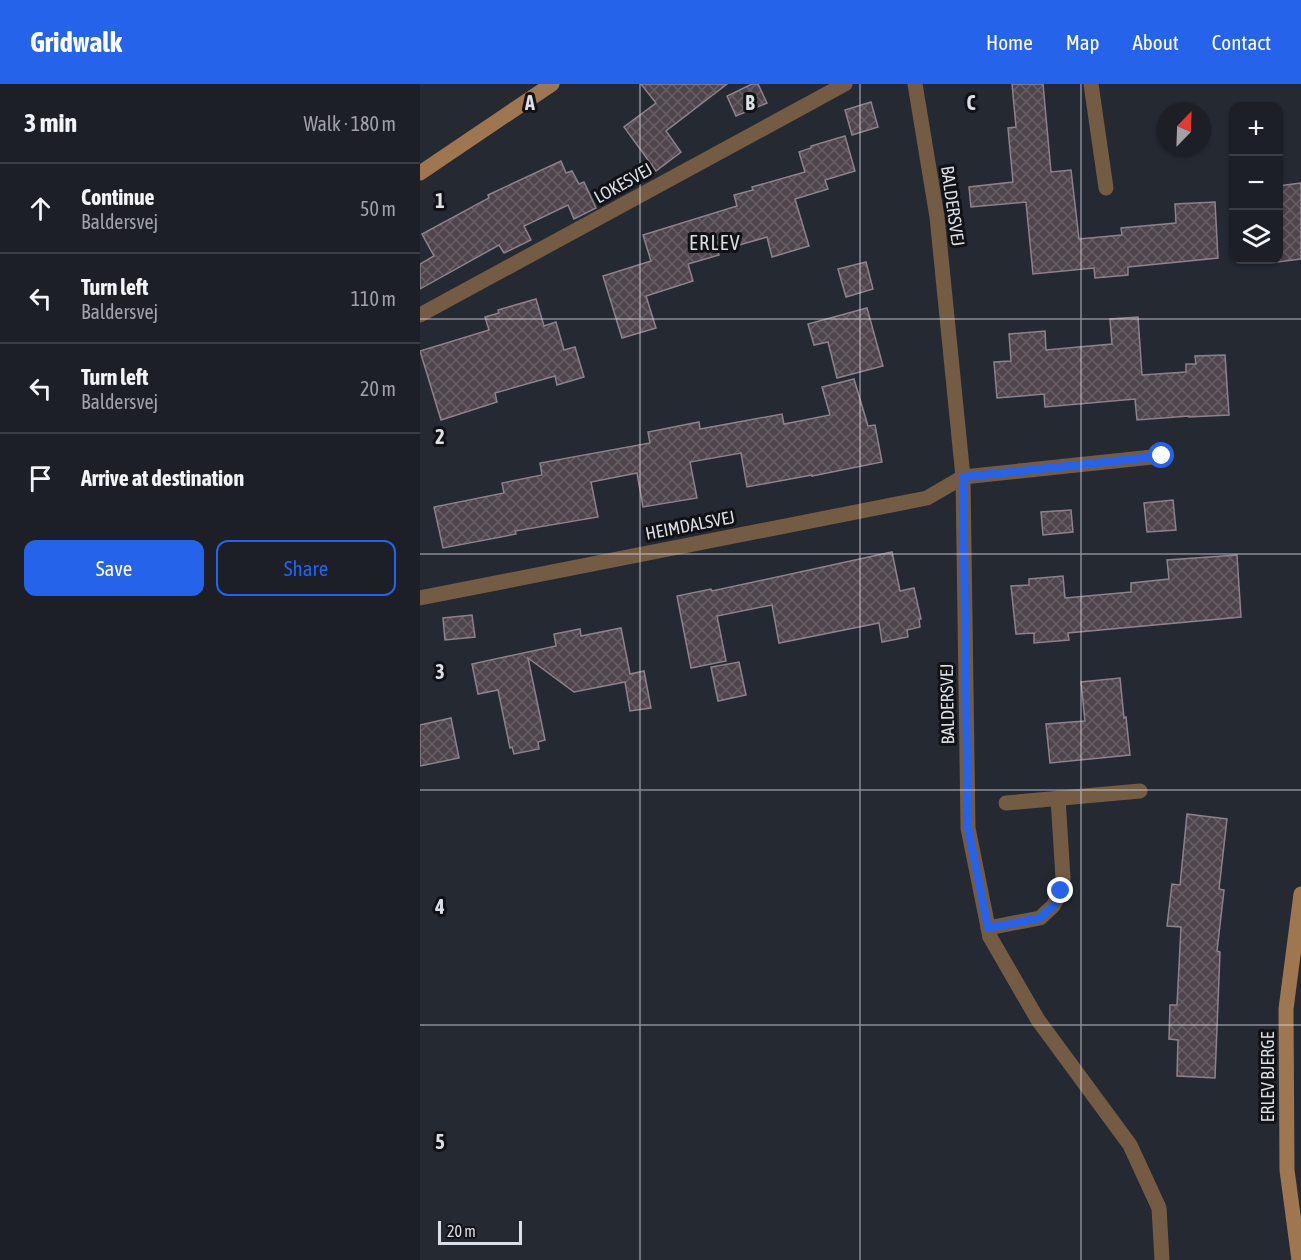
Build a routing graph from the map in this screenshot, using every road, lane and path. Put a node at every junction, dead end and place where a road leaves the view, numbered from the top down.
1 (552, 84) edge
2 (844, 84) edge
3 (915, 84) edge
4 (1091, 84) edge
5 (420, 173) edge
6 (1106, 189) dead end
7 (420, 315) edge
8 (1162, 456) dead end
9 (963, 477) junction
10 (420, 598) edge
11 (1140, 791) dead end
12 (1058, 798) junction
13 (1006, 803) dead end
14 (1301, 894) edge
15 (989, 933) junction
16 (1162, 1260) edge
17 (1299, 1260) edge

1 - 5 street
2 - 7 street, LOKESVEJ
3 - 9 street, BALDERSVEJ
4 - 6 street
8 - 9 street
9 - 10 street, HEIMDALSVEJ
9 - 15 street, BALDERSVEJ
11 - 12 street
12 - 13 street
12 - 15 street
14 - 17 street, ERLEV BJERGE
15 - 16 street, BALDERSVEJ

